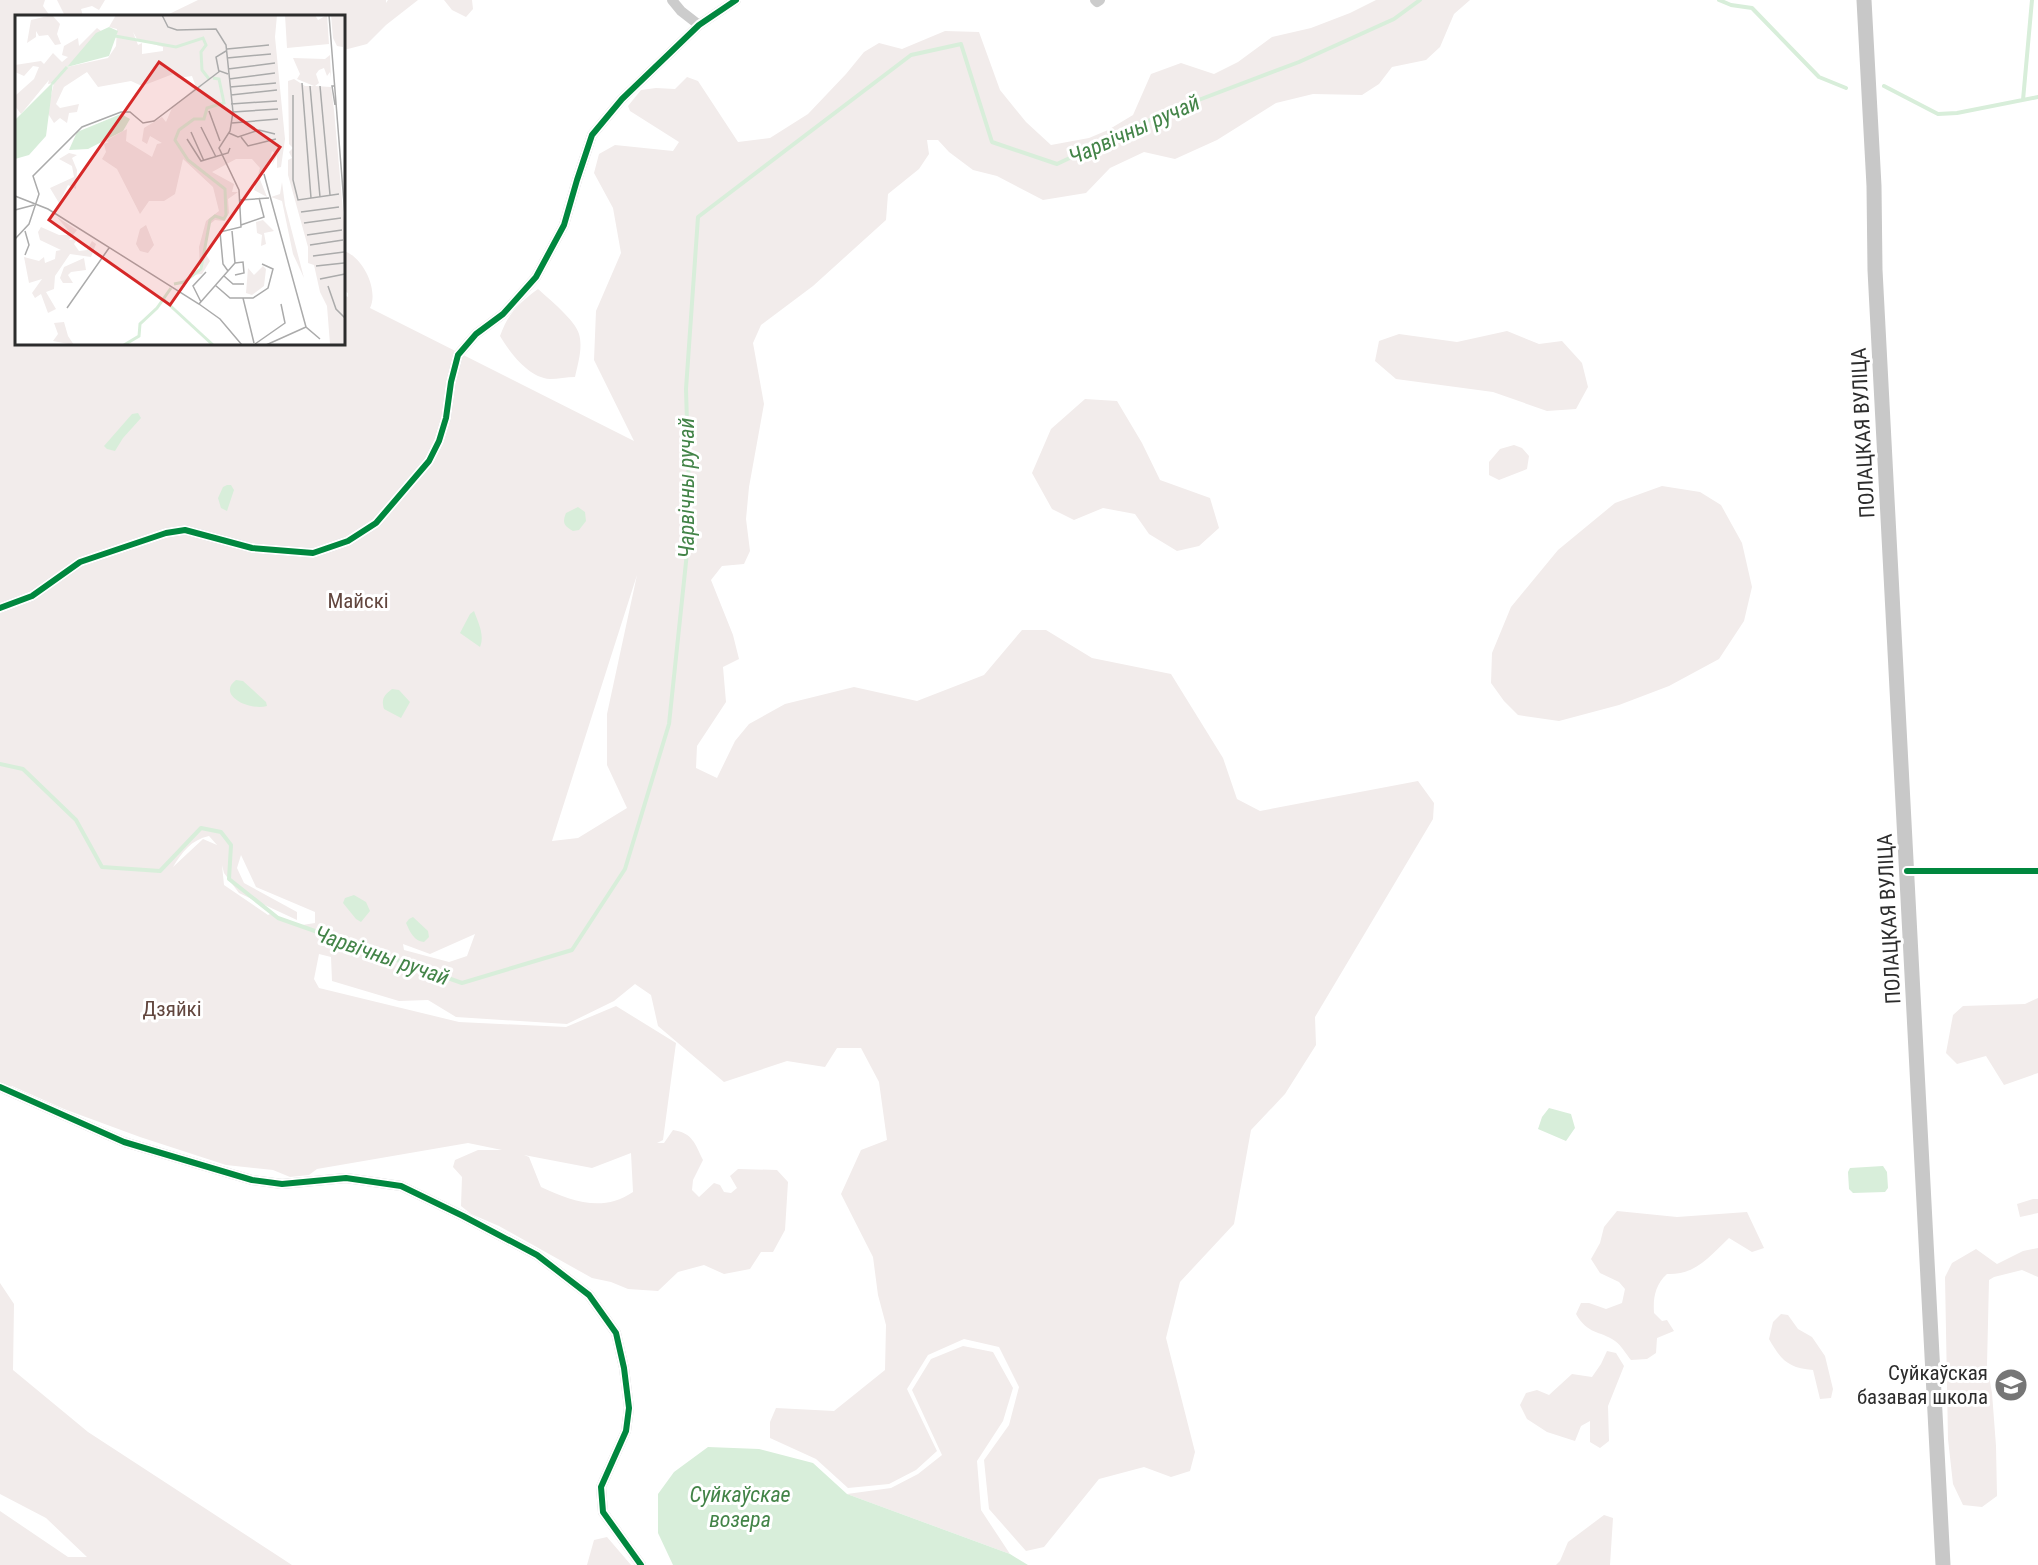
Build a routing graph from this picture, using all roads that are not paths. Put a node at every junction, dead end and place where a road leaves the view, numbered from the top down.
1 (672, 0) edge
2 (736, 0) edge
3 (1864, 0) edge
4 (699, 25) junction
5 (0, 608) edge
6 (1907, 871) junction
7 (2038, 871) edge
8 (0, 1087) edge
9 (641, 1565) edge
10 (1942, 1565) edge

1 - 4 street
2 - 4 street
3 - 6 main road, ПОЛАЦКАЯ ВУЛІЦА
4 - 5 street
6 - 7 street
6 - 10 main road, ПОЛАЦКАЯ ВУЛІЦА
8 - 9 street

